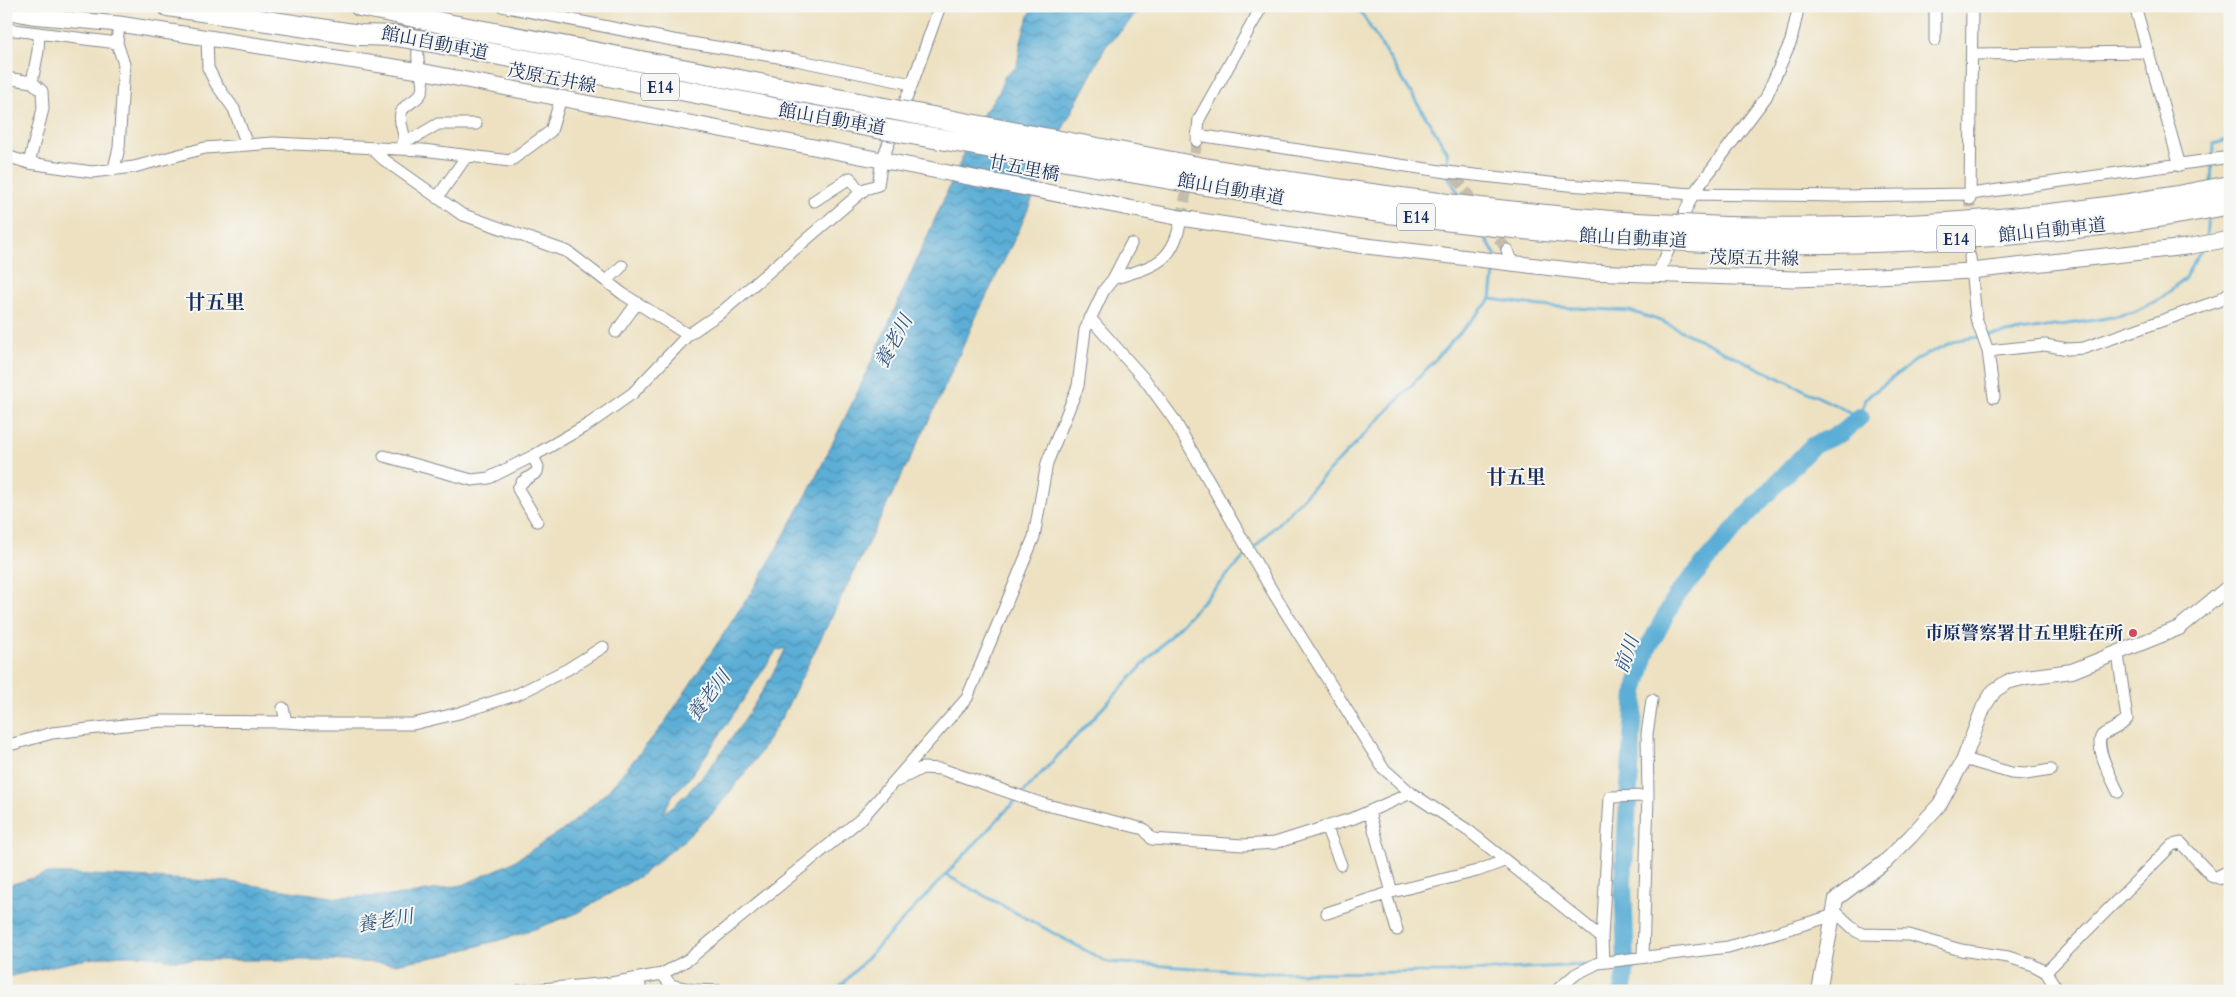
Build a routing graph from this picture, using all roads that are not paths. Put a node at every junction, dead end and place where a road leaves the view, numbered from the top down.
1 (168, 6) edge
2 (244, 6) edge
3 (360, 6) edge
4 (425, 6) edge
5 (502, 6) edge
6 (940, 6) edge
7 (1262, 6) edge
8 (1935, 6) edge
9 (1972, 6) edge
10 (2135, 6) edge
11 (6, 11) edge
12 (1797, 14) dead end
13 (120, 24) junction
14 (6, 29) edge
15 (39, 33) junction
16 (206, 36) junction
17 (396, 36) junction
18 (1935, 40) dead end
19 (116, 43) junction
20 (2149, 52) junction
21 (1973, 54) junction
22 (420, 72) junction
23 (6, 78) edge
24 (32, 82) junction
25 (912, 84) junction
26 (561, 98) junction
27 (476, 124) dead end
28 (247, 145) junction
29 (401, 145) junction
30 (372, 148) junction
31 (6, 156) edge
32 (466, 157) junction
33 (2224, 158) edge
34 (882, 160) junction
35 (29, 163) junction
36 (2180, 166) junction
37 (114, 168) junction
38 (1201, 176) junction
39 (2230, 186) edge
40 (860, 192) junction
41 (1692, 194) junction
42 (437, 198) junction
43 (1971, 198) junction
44 (814, 200) dead end
45 (2185, 204) junction
46 (2230, 204) edge
47 (1159, 213) joint
48 (1181, 218) junction
49 (2229, 239) edge
50 (1131, 244) dead end
51 (1970, 264) junction
52 (622, 266) dead end
53 (1658, 274) junction
54 (1113, 279) junction
55 (607, 281) junction
56 (2230, 292) edge
57 (637, 303) junction
58 (1090, 318) junction
59 (616, 332) dead end
60 (688, 335) junction
61 (1988, 351) junction
62 (1994, 397) dead end
63 (384, 456) dead end
64 (533, 456) junction
65 (537, 521) dead end
66 (2230, 586) edge
67 (602, 647) dead end
68 (2118, 654) junction
69 (1652, 700) dead end
70 (283, 708) dead end
71 (286, 722) junction
72 (6, 746) edge
73 (1964, 759) junction
74 (2051, 770) dead end
75 (893, 783) junction
76 (2118, 792) dead end
77 (1411, 794) junction
78 (1644, 796) dead end
79 (1369, 812) junction
80 (1326, 826) junction
81 (1504, 861) junction
82 (1341, 865) dead end
83 (2225, 875) edge
84 (1389, 893) junction
85 (1327, 913) dead end
86 (1833, 916) junction
87 (1397, 930) dead end
88 (1602, 938) junction
89 (1643, 956) junction
90 (1603, 962) junction
91 (2046, 972) junction
92 (668, 982) edge
93 (518, 991) edge
94 (615, 991) edge
95 (720, 991) edge
96 (1556, 991) edge
97 (1819, 991) edge
98 (2058, 991) edge

1 - 17 highway
2 - 17 highway, 館山自動車道 / E14
3 - 38 highway, 館山自動車道 / E14, bridge
4 - 22 street
5 - 25 street
6 - 25 street
7 - 41 street
8 - 18 street
9 - 21 street
10 - 20 street
11 - 13 main road, 茂原五井線
12 - 41 street
13 - 16 main road, 茂原五井線
13 - 19 street
14 - 15 street
15 - 19 street
15 - 24 street
16 - 22 main road, 茂原五井線
16 - 28 street
17 - 38 highway, 館山自動車道 / E14, bridge
19 - 37 street
20 - 21 street
20 - 36 street
21 - 43 street
22 - 26 main road, 茂原五井線
22 - 29 street
23 - 24 street
24 - 35 street
25 - 34 street
26 - 32 street
26 - 34 main road, 茂原五井線
27 - 29 street
28 - 30 street
28 - 37 street
29 - 30 street
29 - 32 street
30 - 42 street
31 - 35 street
32 - 42 street
33 - 36 street
34 - 40 street
34 - 47 main road, 廿五里橋
35 - 37 street
36 - 43 street
38 - 45 highway, 館山自動車道 / E14, bridge
39 - 45 highway, 館山自動車道 / E14
40 - 44 street
40 - 60 street
41 - 43 street
41 - 53 street
42 - 55 street
45 - 46 highway, 館山自動車道 / E14
47 - 48 main road, 茂原五井線
48 - 53 main road, 茂原五井線
48 - 54 street
49 - 51 main road, 茂原五井線
50 - 54 street
51 - 53 main road, 茂原五井線
51 - 61 street
52 - 55 street
54 - 58 street
55 - 57 street
56 - 61 street
57 - 59 street
57 - 60 street
58 - 75 street
58 - 77 street
60 - 64 street
61 - 62 street
63 - 64 street
64 - 65 street
66 - 68 street
67 - 71 street
68 - 73 street
68 - 76 street
69 - 89 street
70 - 71 street
71 - 72 street
73 - 74 street
73 - 86 street
75 - 80 street
75 - 92 street
77 - 79 street
77 - 81 street
78 - 88 street
79 - 80 street
79 - 84 street
80 - 82 street
81 - 84 street
81 - 88 street
83 - 91 street
84 - 85 street
84 - 87 street
86 - 89 street
86 - 91 street
86 - 97 street
88 - 90 street
89 - 90 street
90 - 96 street
91 - 98 street
92 - 93 street
92 - 94 street
92 - 95 street

